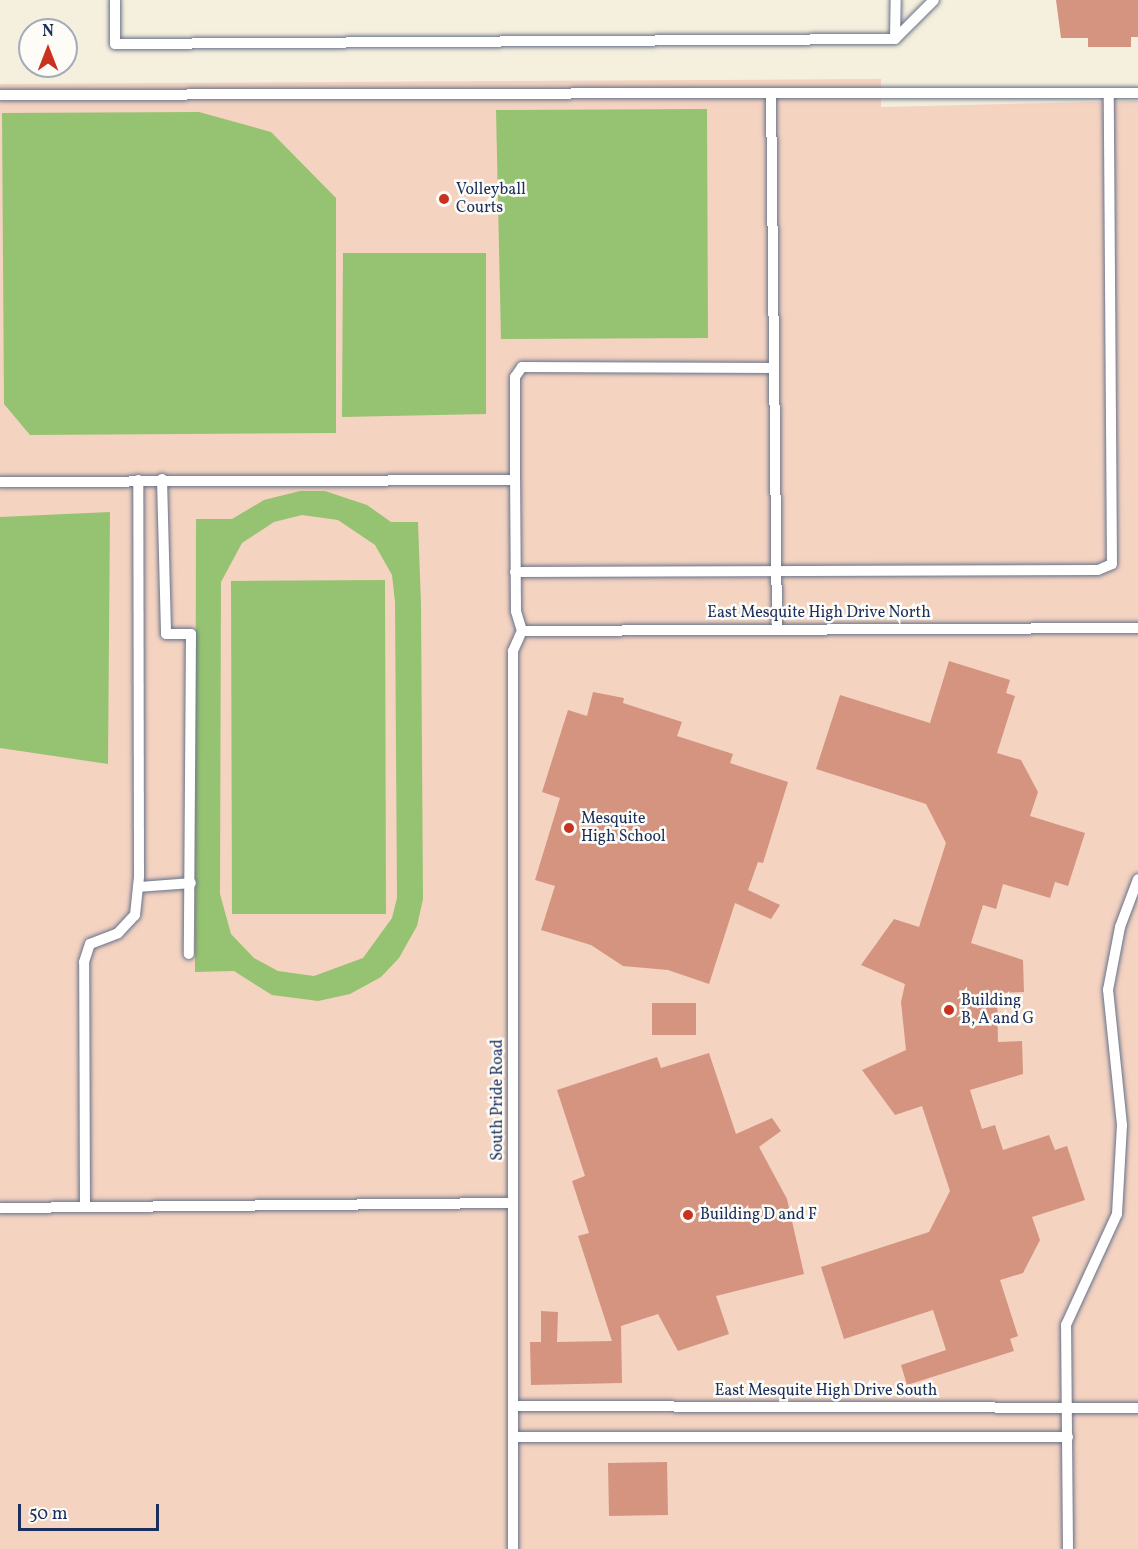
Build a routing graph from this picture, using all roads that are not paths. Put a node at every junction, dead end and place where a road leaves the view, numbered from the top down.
1 (115, 0) edge
2 (896, 0) edge
3 (934, 0) edge
4 (895, 39) junction
5 (771, 93) junction
6 (1109, 93) junction
7 (1138, 93) edge
8 (0, 95) edge
9 (773, 368) junction
10 (162, 479) junction
11 (138, 480) junction
12 (515, 480) junction
13 (0, 482) edge
14 (776, 571) junction
15 (515, 572) junction
16 (777, 628) junction
17 (1138, 628) edge
18 (522, 631) junction
19 (1138, 879) edge
20 (191, 883) junction
21 (138, 887) junction
22 (189, 954) dead end
23 (513, 1203) junction
24 (85, 1207) junction
25 (0, 1208) edge
26 (514, 1406) junction
27 (1068, 1408) junction
28 (1138, 1408) edge
29 (514, 1437) junction
30 (1068, 1437) junction
31 (513, 1549) edge
32 (1068, 1549) edge

1 - 4 lane
2 - 4 lane
3 - 4 lane
5 - 6 lane
5 - 8 lane
5 - 9 lane
6 - 7 lane
6 - 14 lane
9 - 12 lane
9 - 14 lane
10 - 11 lane
10 - 12 lane
10 - 20 lane
11 - 13 lane
11 - 21 lane
12 - 15 lane
14 - 15 lane
14 - 16 lane
15 - 18 lane
16 - 17 lane, East Mesquite High Drive North
16 - 18 lane, East Mesquite High Drive North
18 - 23 lane, South Pride Road
19 - 27 lane
20 - 21 lane
20 - 22 lane
21 - 24 lane
23 - 24 lane
23 - 26 lane, South Pride Road
24 - 25 lane
26 - 27 lane, East Mesquite High Drive South
26 - 29 lane, South Pride Road
27 - 28 lane, East Mesquite High Drive South
27 - 30 lane
29 - 30 lane
29 - 31 lane, South Pride Road
30 - 32 lane

